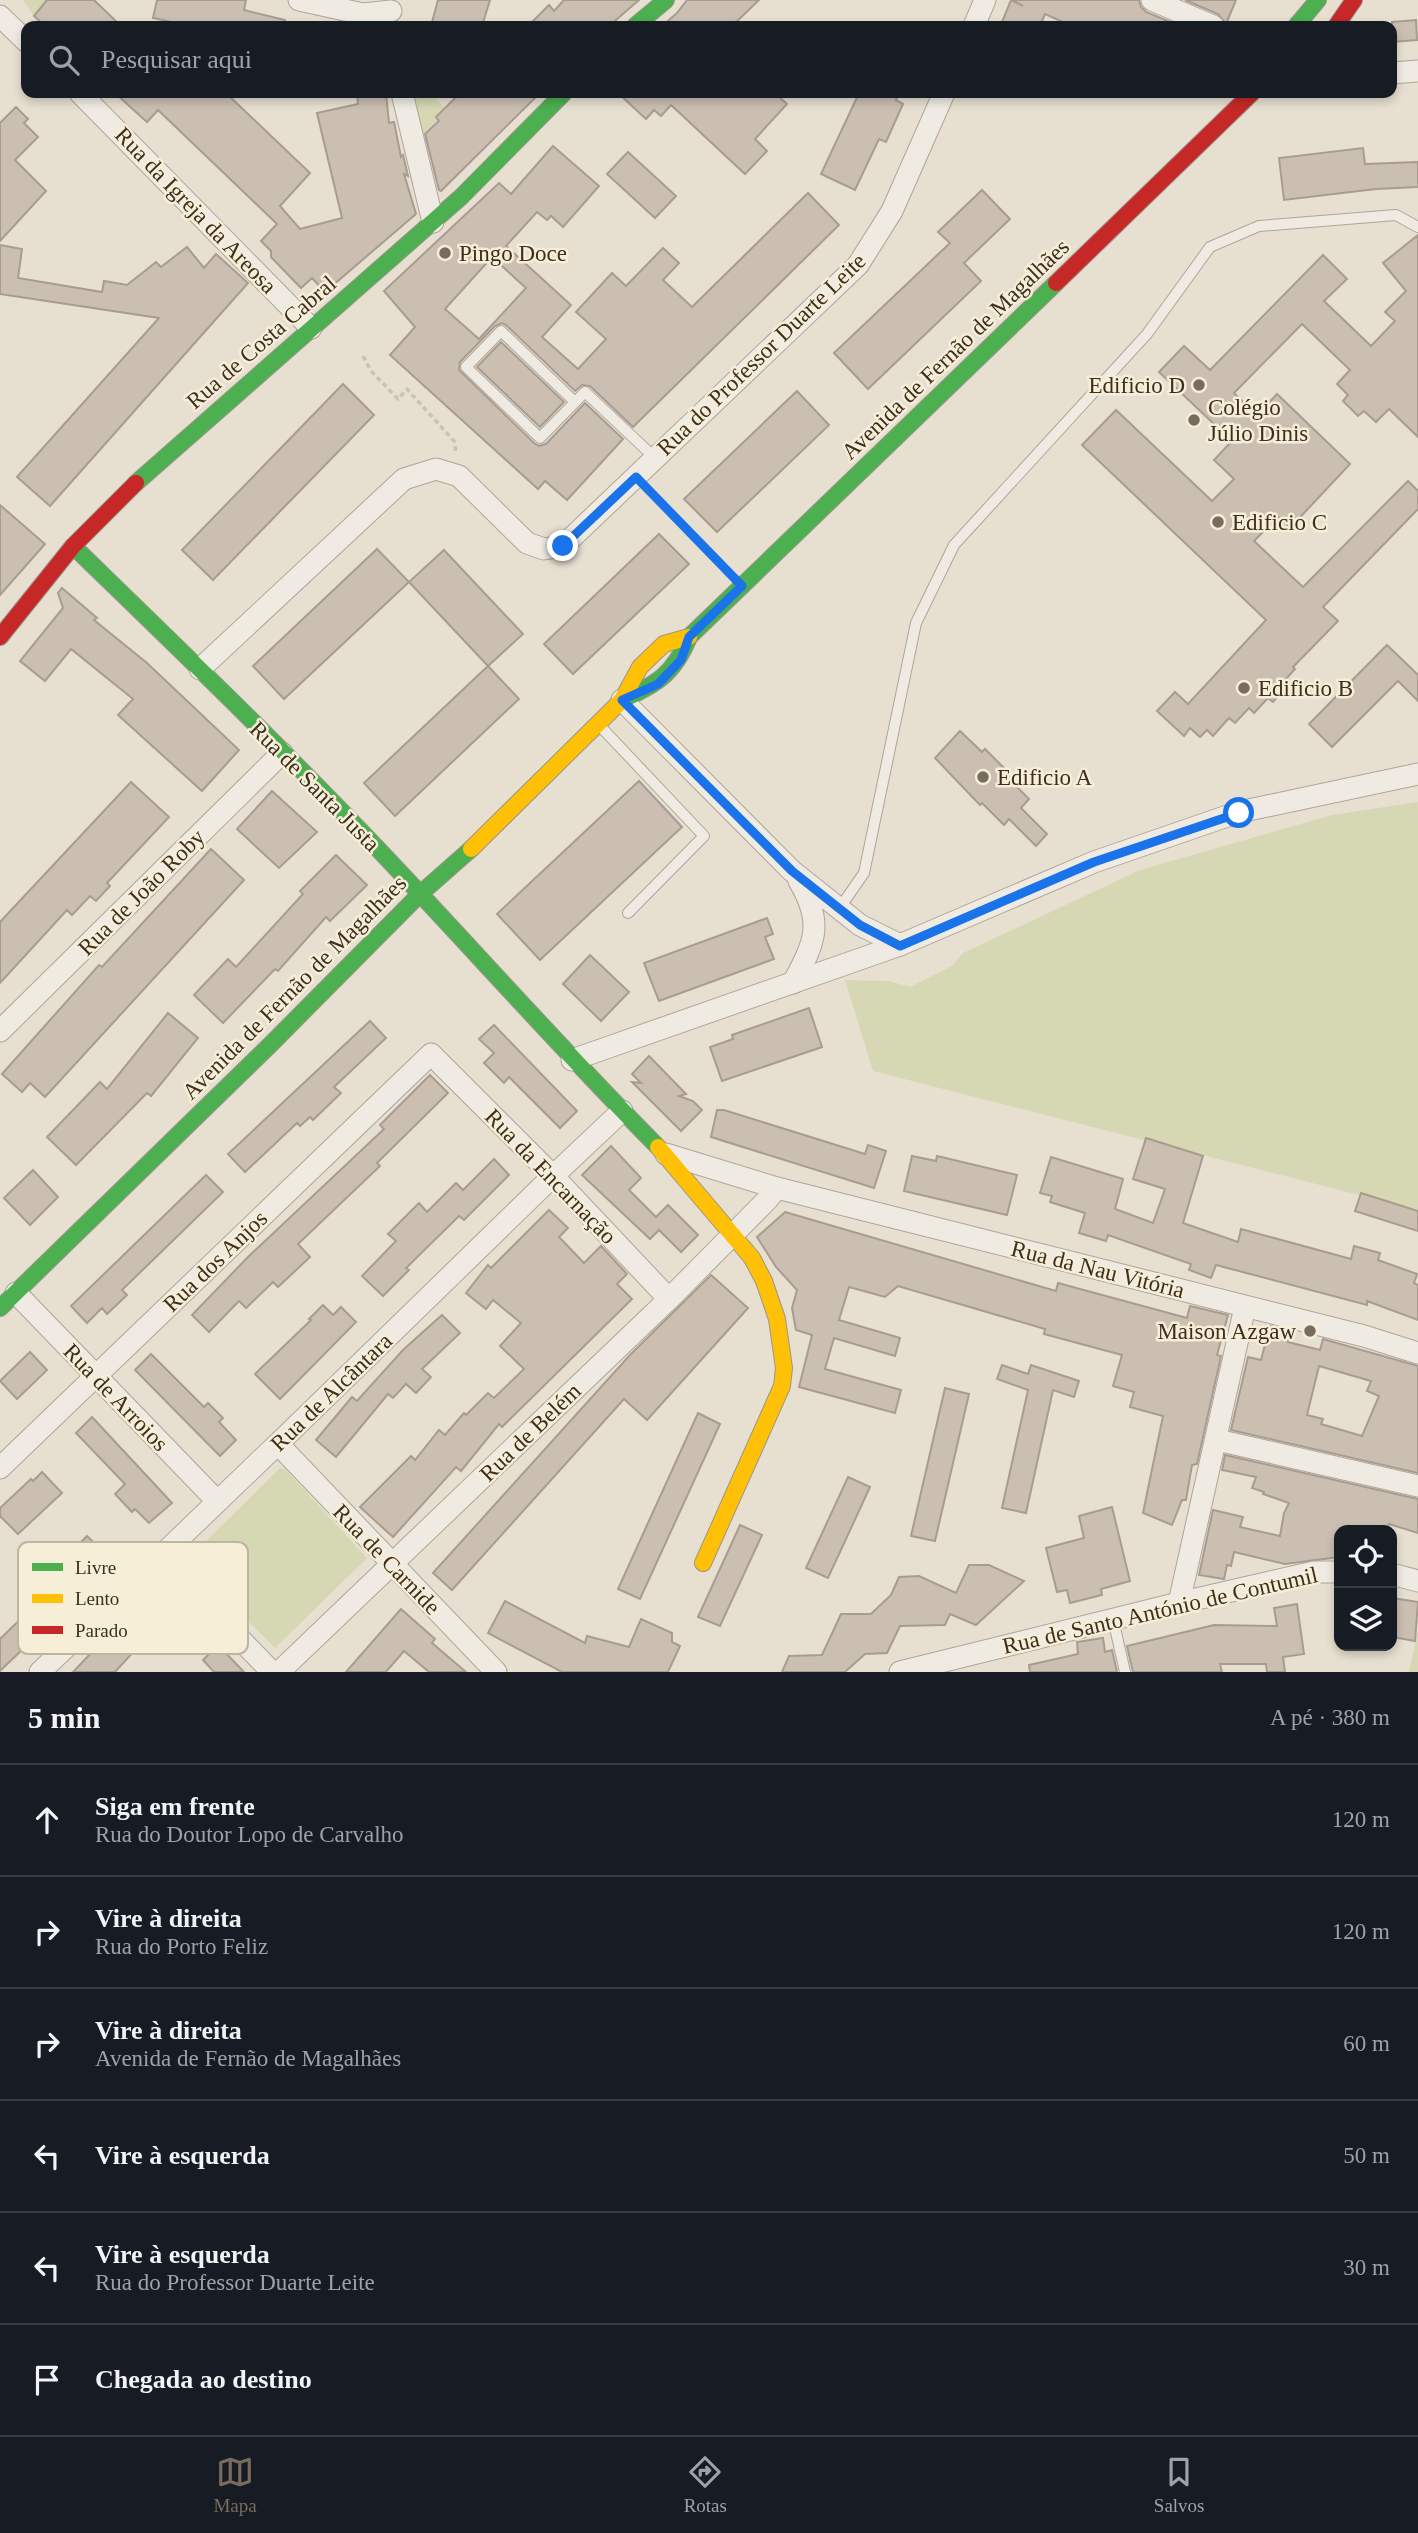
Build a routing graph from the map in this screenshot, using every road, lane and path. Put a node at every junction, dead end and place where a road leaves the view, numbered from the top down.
1 (299, 0) edge
2 (666, 0) edge
3 (985, 0) edge
4 (1152, 0) edge
5 (1318, 0) edge
6 (1354, 0) edge
7 (392, 12) edge
8 (0, 16) edge
9 (641, 21) edge
10 (976, 21) edge
11 (1201, 21) edge
12 (1301, 21) edge
13 (1343, 21) edge
14 (21, 36) edge
15 (1418, 71) edge
16 (1397, 73) edge
17 (85, 98) edge
18 (403, 98) edge
19 (559, 98) edge
20 (942, 98) edge
21 (1247, 98) edge
22 (433, 222) junction
23 (1418, 227) edge
24 (312, 328) junction
25 (363, 356) dead end
26 (575, 402) junction
27 (655, 458) junction
28 (459, 476) junction
29 (636, 477) junction
30 (73, 546) junction
31 (742, 586) junction
32 (0, 637) edge
33 (689, 637) junction
34 (200, 669) junction
35 (622, 700) junction
36 (598, 724) junction
37 (282, 753) junction
38 (1418, 774) edge
39 (792, 871) junction
40 (420, 894) junction
41 (839, 909) junction
42 (628, 913) dead end
43 (900, 946) junction
44 (793, 983) junction
45 (0, 1031) edge
46 (431, 1054) joint
47 (572, 1060) junction
48 (622, 1111) junction
49 (665, 1154) junction
50 (552, 1176) junction
51 (776, 1188) junction
52 (733, 1235) junction
53 (16, 1293) junction
54 (669, 1298) junction
55 (1245, 1307) junction
56 (0, 1308) edge
57 (1418, 1353) edge
58 (96, 1375) junction
59 (1217, 1440) junction
60 (278, 1444) junction
61 (0, 1468) edge
62 (1418, 1486) edge
63 (217, 1501) junction
64 (174, 1542) edge
65 (703, 1563) dead end
66 (392, 1565) junction
67 (1334, 1572) edge
68 (1397, 1575) edge
69 (1418, 1581) edge
70 (1179, 1603) junction
71 (1114, 1619) junction
72 (248, 1647) edge
73 (58, 1654) edge
74 (40, 1672) edge
75 (272, 1672) edge
76 (279, 1672) edge
77 (496, 1672) edge
78 (900, 1672) edge
79 (1125, 1672) edge

1 - 7 street
2 - 9 main road
3 - 10 street
4 - 11 street
5 - 12 main road
6 - 13 main road
8 - 14 street
15 - 16 street
17 - 24 street, Rua da Igreja da Areosa
18 - 22 street
19 - 22 main road, Rua de Costa Cabral
20 - 27 street, Rua do Professor Duarte Leite
21 - 31 main road, Avenida de Fernão de Magalhães
22 - 24 main road, Rua de Costa Cabral
23 - 41 lane
24 - 30 main road, Rua de Costa Cabral
25 - 28 path
26 - 26 lane
26 - 27 lane
27 - 29 street, Rua do Professor Duarte Leite
28 - 29 street, Rua do Professor Duarte Leite
28 - 34 street
29 - 31 path
30 - 32 main road, Rua de Costa Cabral
30 - 34 main road, Rua de Santa Justa
31 - 33 main road, Avenida de Fernão de Magalhães
33 - 35 main road, Avenida de Fernão de Magalhães
33 - 35 main road, Avenida de Fernão de Magalhães
34 - 37 main road, Rua de Santa Justa
35 - 36 main road, Avenida de Fernão de Magalhães
35 - 39 street
36 - 40 main road, Avenida de Fernão de Magalhães
36 - 42 lane
37 - 40 main road, Rua de Santa Justa
37 - 45 street, Rua de João Roby
38 - 43 street
39 - 41 street
39 - 44 street
40 - 47 main road, Rua de Santa Justa
40 - 53 main road, Avenida de Fernão de Magalhães
41 - 43 street
43 - 44 street
44 - 47 street
46 - 50 street, Rua da Encarnação
46 - 58 street, Rua dos Anjos
47 - 48 main road, Rua de Santa Justa
48 - 49 main road, Rua de Santa Justa
48 - 50 street, Rua de Alcântara
49 - 51 street, Rua de Santa Justa
49 - 52 main road, Rua de Santa Justa
50 - 54 street, Rua da Encarnação
50 - 60 street, Rua de Alcântara
51 - 52 street, Rua de Belém
51 - 55 street, Rua da Nau Vitória
52 - 54 street, Rua de Belém
52 - 65 main road, Rua de Santa Justa
53 - 56 main road, Avenida de Fernão de Magalhães
53 - 58 street, Rua de Arroios
54 - 66 street, Rua de Belém
55 - 57 street, Rua da Nau Vitória
55 - 59 street
58 - 61 street, Rua dos Anjos
58 - 63 street, Rua de Arroios
59 - 62 street
59 - 70 street
60 - 63 street, Rua de Alcântara
60 - 66 street, Rua de Carnide
63 - 64 street, Rua de Alcântara
66 - 76 street, Rua de Belém
66 - 77 street, Rua de Carnide
67 - 70 street, Rua de Santo António de Contumil
68 - 69 street
70 - 71 street, Rua de Santo António de Contumil
71 - 78 street, Rua de Santo António de Contumil
71 - 79 lane
72 - 75 street
73 - 74 street, Rua de Alcântara

